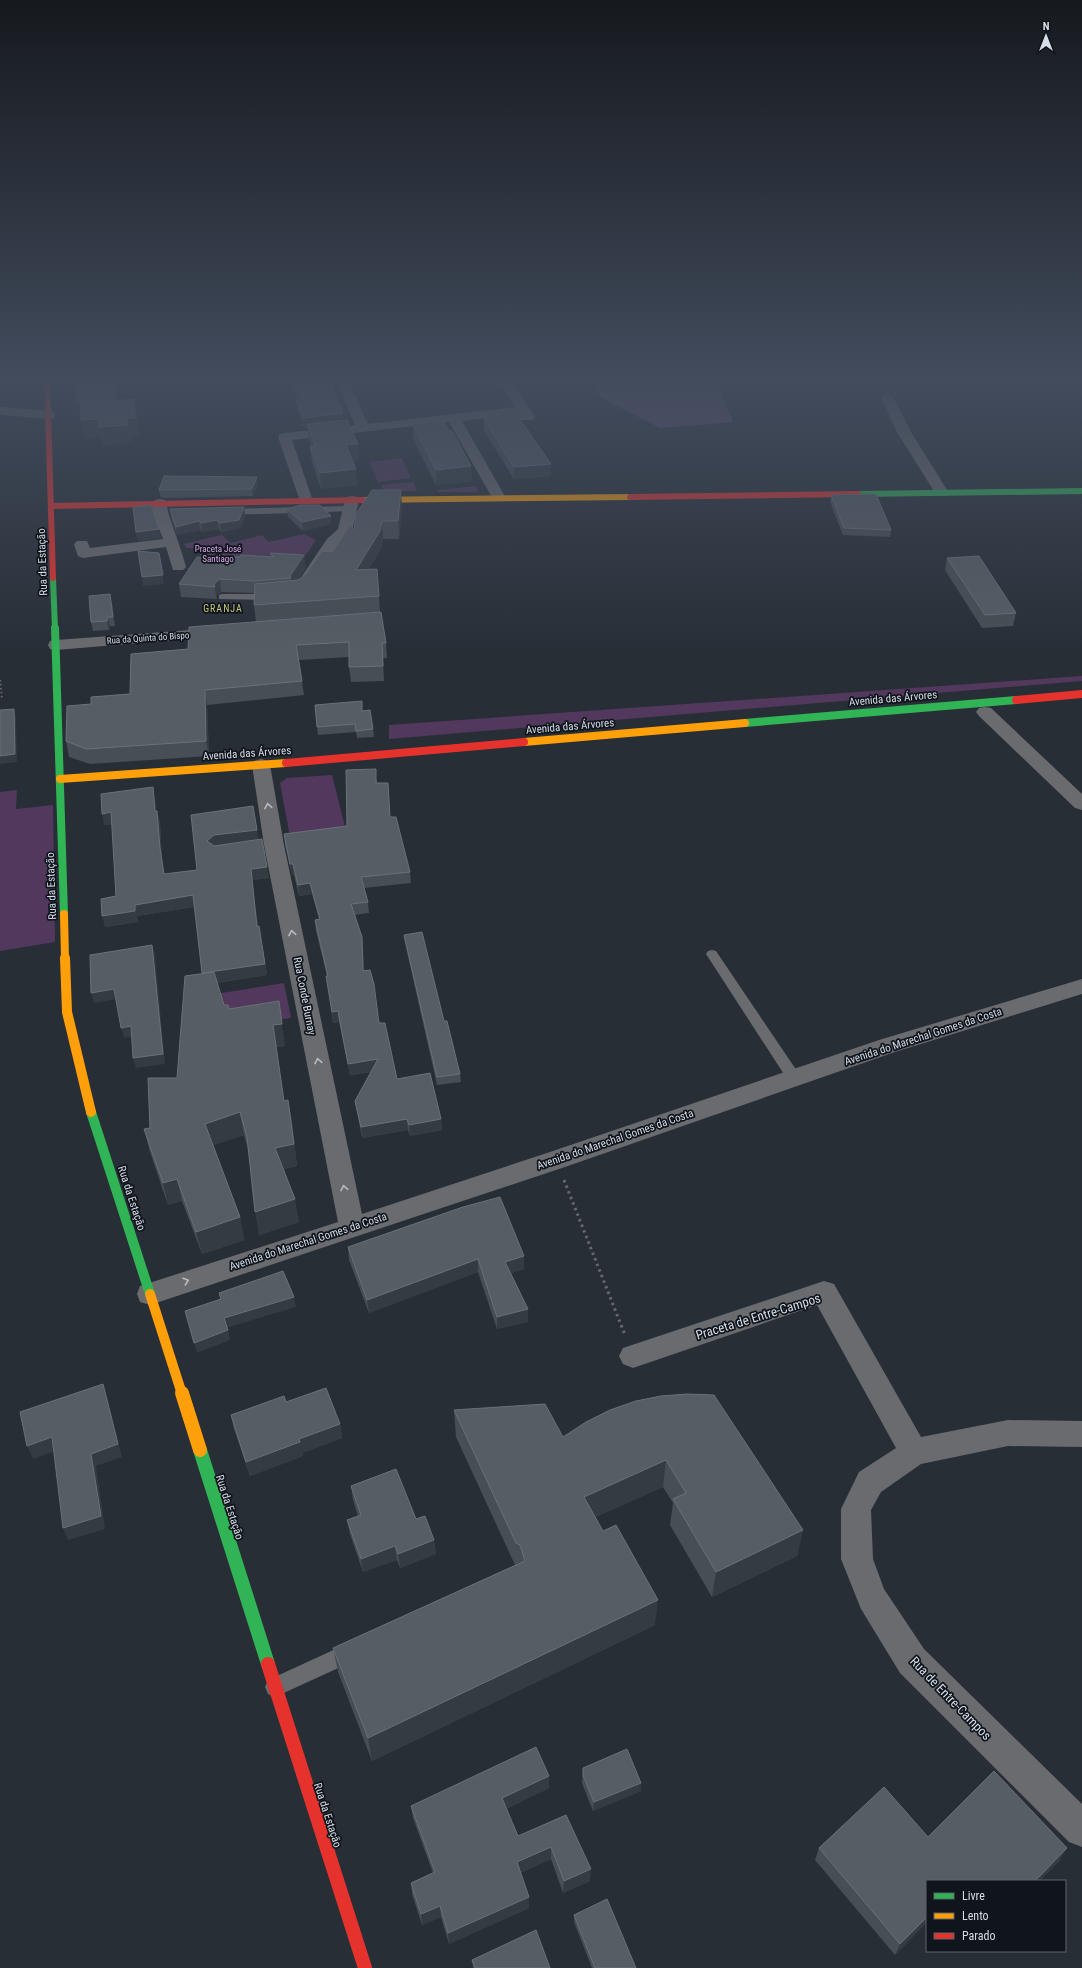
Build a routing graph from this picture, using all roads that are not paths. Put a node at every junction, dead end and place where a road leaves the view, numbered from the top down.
1 (50, 470) edge
2 (295, 470) edge
3 (483, 470) edge
4 (928, 470) edge
5 (1082, 491) edge
6 (942, 493) junction
7 (499, 498) junction
8 (306, 501) junction
9 (351, 505) junction
10 (51, 506) junction
11 (161, 508) junction
12 (172, 542) junction
13 (82, 544) dead end
14 (178, 568) dead end
15 (301, 589) edge
16 (284, 596) edge
17 (222, 597) dead end
18 (236, 632) edge
19 (56, 645) junction
20 (1082, 694) edge
21 (985, 712) dead end
22 (261, 765) junction
23 (60, 779) junction
24 (1082, 804) edge
25 (712, 954) dead end
26 (1082, 986) edge
27 (794, 1078) junction
28 (352, 1226) junction
29 (150, 1294) junction
30 (633, 1356) road end
31 (1082, 1434) edge
32 (914, 1452) junction
33 (368, 1644) edge
34 (275, 1687) junction
35 (1082, 1829) edge
36 (364, 1968) edge

1 - 10 main road, Rua da Estação
2 - 8 street
3 - 7 street
4 - 6 street
5 - 6 main road
6 - 7 main road
7 - 9 main road
8 - 9 main road
8 - 11 main road
9 - 11 lane
9 - 15 street
10 - 11 main road
10 - 19 main road, Rua da Estação
11 - 12 street
12 - 13 street
12 - 14 street
16 - 17 lane
18 - 19 street, Rua da Quinta do Bispo
19 - 23 main road, Rua da Estação
20 - 22 main road, Avenida das Árvores
21 - 24 street
22 - 23 main road, Avenida das Árvores
28 -> 22 street, Rua Conde Burnay
23 - 29 main road, Rua da Estação
25 - 27 lane
26 - 27 street, Avenida do Marechal Gomes da Costa
27 - 28 street, Avenida do Marechal Gomes da Costa
29 -> 28 street, Avenida do Marechal Gomes da Costa
29 - 34 main road, Rua da Estação
30 - 32 street, Praceta de Entre-Campos
31 - 32 street, Rua de Entre-Campos
32 - 35 street, Rua de Entre-Campos
33 - 34 lane
34 - 36 main road, Rua da Estação

